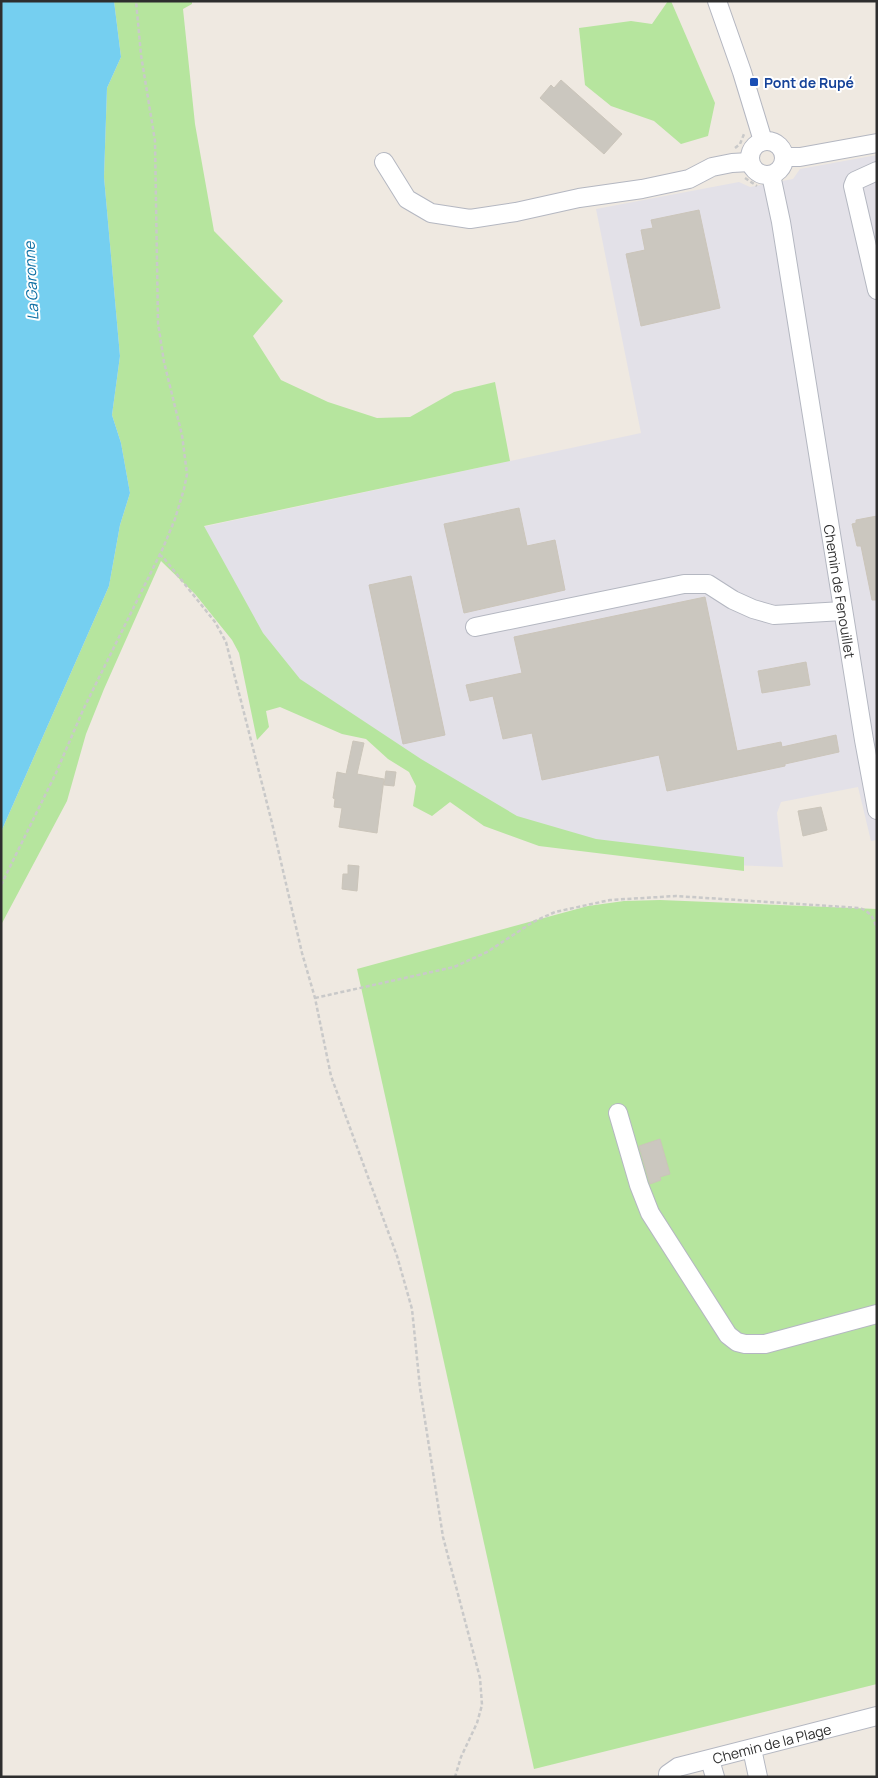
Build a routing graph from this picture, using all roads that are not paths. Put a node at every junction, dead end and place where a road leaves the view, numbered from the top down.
1 (717, 1) edge
2 (763, 141) junction
3 (877, 143) edge
4 (785, 157) junction
5 (384, 162) dead end
6 (750, 162) junction
7 (877, 171) edge
8 (771, 175) junction
9 (877, 290) edge
10 (843, 612) junction
11 (475, 627) dead end
12 (877, 810) edge
13 (618, 1113) dead end
14 (877, 1314) edge
15 (877, 1716) edge
16 (752, 1749) junction
17 (710, 1760) junction
18 (668, 1775) edge
19 (715, 1777) edge
20 (758, 1777) edge

1 - 2 street
2 - 4 street
2 - 6 street
3 - 4 street
4 - 8 street
5 - 6 street
6 - 8 street
7 - 9 street
8 - 10 street, Chemin de Fenouillet
10 - 11 street
10 - 12 street, Chemin de Fenouillet
13 - 14 street
15 - 16 street, Chemin de la Plage
16 - 17 street, Chemin de la Plage
16 - 20 street
17 - 18 street, Chemin de la Plage
17 - 19 street

